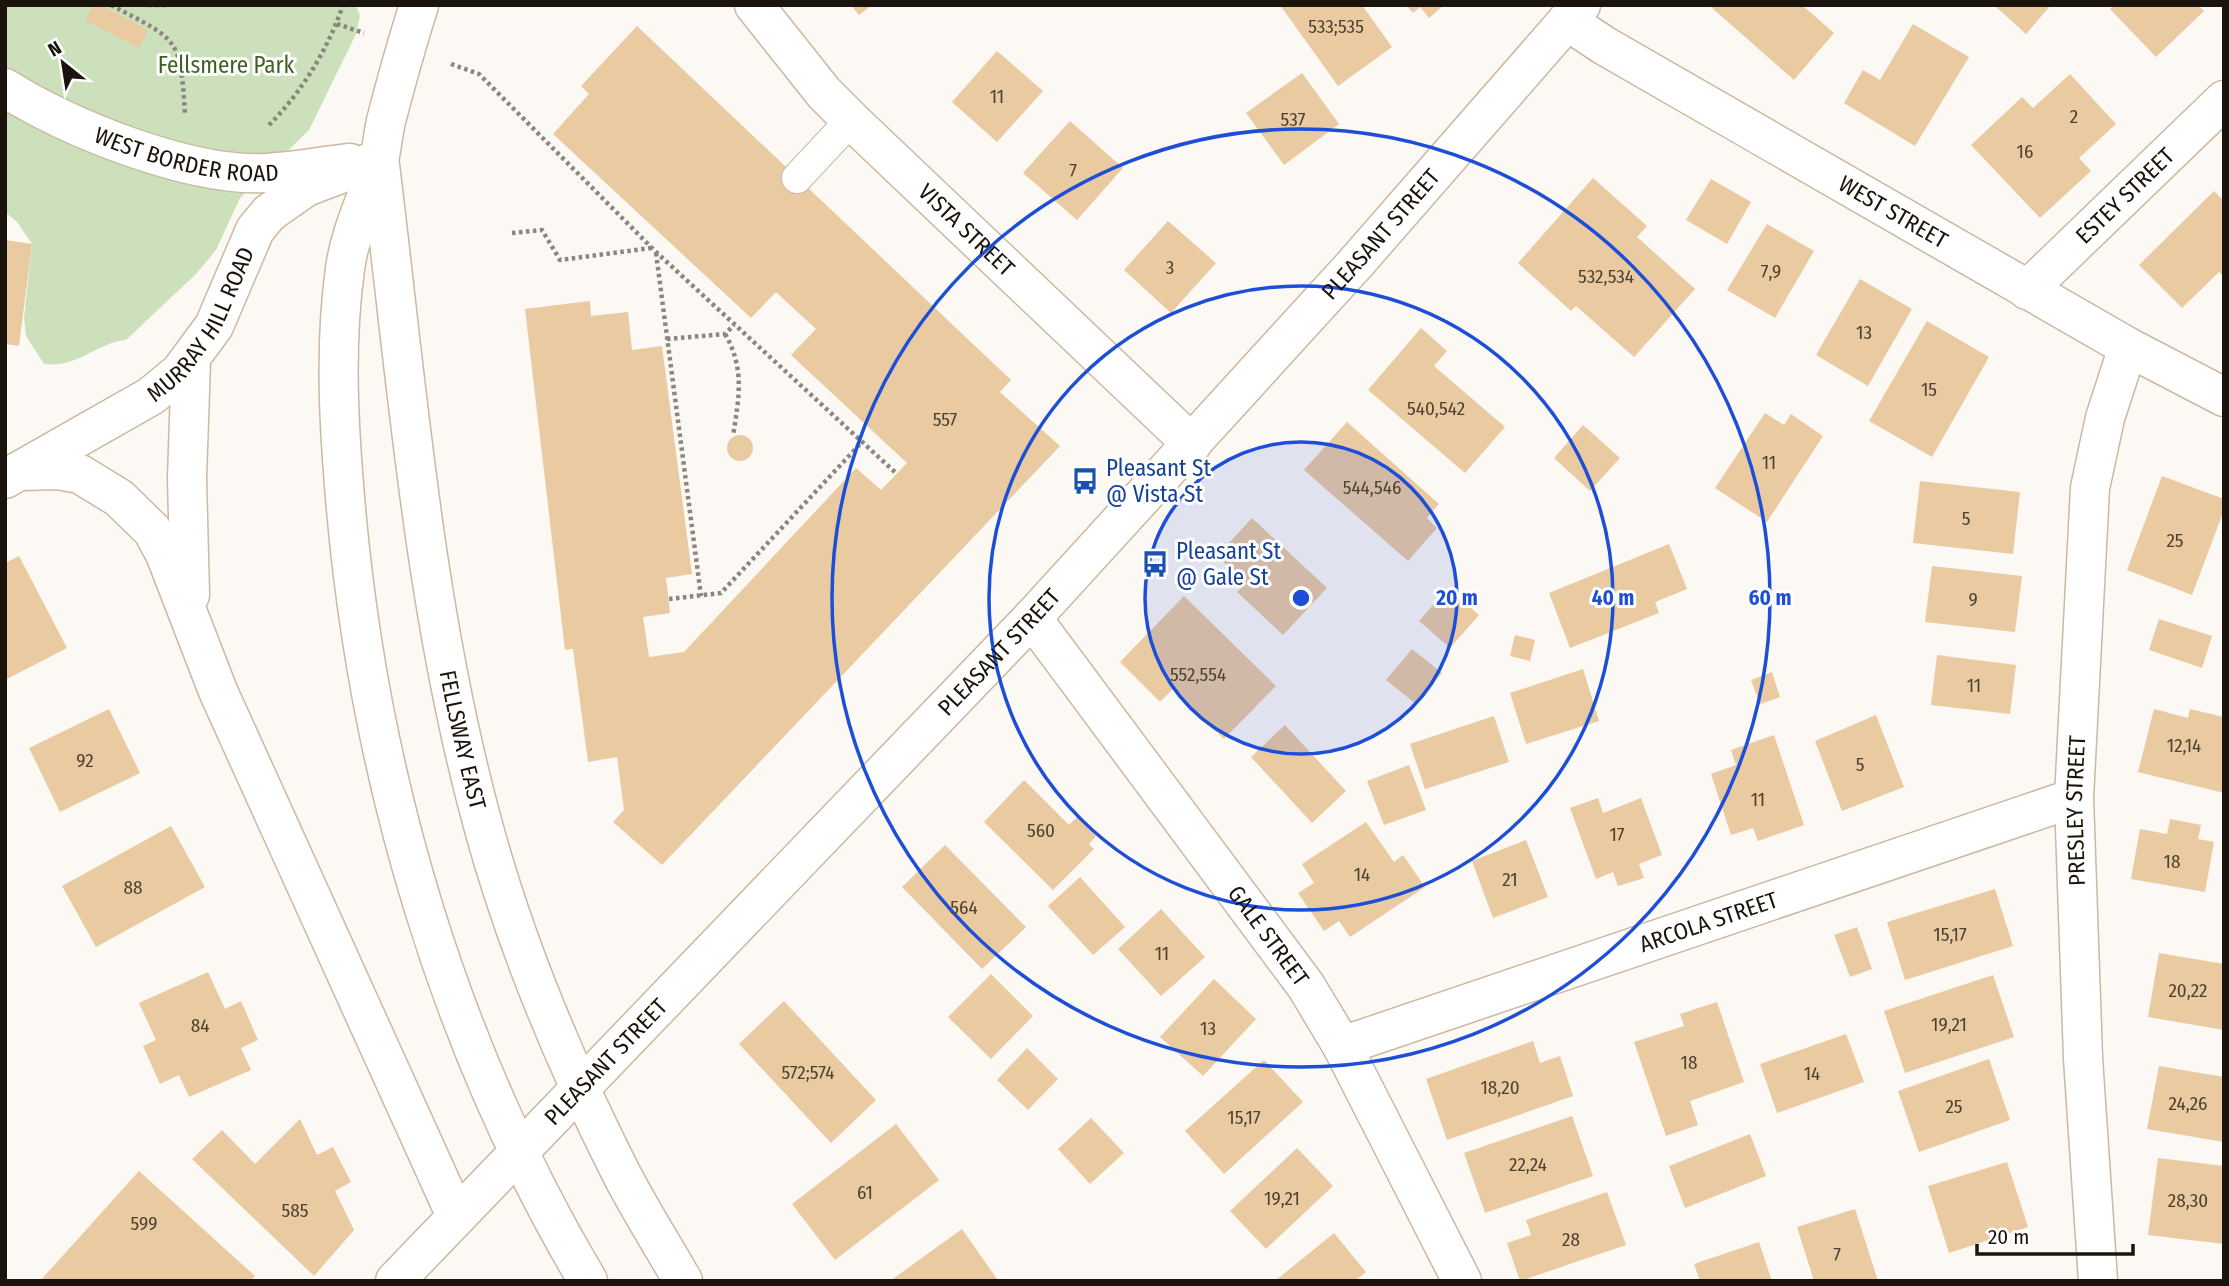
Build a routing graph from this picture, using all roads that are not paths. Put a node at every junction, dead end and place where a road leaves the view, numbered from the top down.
1 (419, 5) edge
2 (754, 5) edge
3 (1574, 13) edge
4 (5, 88) edge
5 (2224, 100) edge
6 (851, 120) junction
7 (379, 159) junction
8 (796, 178) dead end
9 (2027, 289) junction
10 (2128, 347) junction
11 (191, 361) junction
12 (2224, 397) edge
13 (1192, 444) junction
14 (13, 475) edge
15 (190, 615) junction
16 (1032, 618) junction
17 (2074, 798) junction
18 (1342, 1046) junction
19 (580, 1088) junction
20 (517, 1152) junction
21 (456, 1216) junction
22 (2091, 1279) edge
23 (395, 1281) edge
24 (588, 1281) edge
25 (683, 1281) edge
26 (1462, 1281) edge

1 - 7 street, FELLSWAY EAST
2 - 6 street, VISTA STREET
3 - 9 street, WEST STREET
3 - 13 street, PLEASANT STREET
4 - 7 street, WEST BORDER ROAD
5 - 9 street, ESTEY STREET
6 - 8 lane
6 - 13 street, VISTA STREET
7 - 11 street, MURRAY HILL ROAD
7 - 19 street, FELLSWAY EAST
7 - 20 street, FELLSWAY EAST
9 - 10 street, WEST STREET
10 - 12 street, WEST STREET
10 - 17 street, PRESLEY STREET
11 - 14 street, MURRAY HILL ROAD
11 - 15 street
13 - 16 street, PLEASANT STREET
14 - 15 street
15 - 21 street
16 - 18 street, GALE STREET
16 - 19 street, PLEASANT STREET
17 - 18 street, ARCOLA STREET
17 - 22 street, PRESLEY STREET
18 - 26 street, GALE STREET
19 - 20 street, PLEASANT STREET
19 - 25 street, FELLSWAY EAST
20 - 21 street, PLEASANT STREET
20 - 24 street, FELLSWAY EAST
21 - 23 street, PLEASANT STREET

